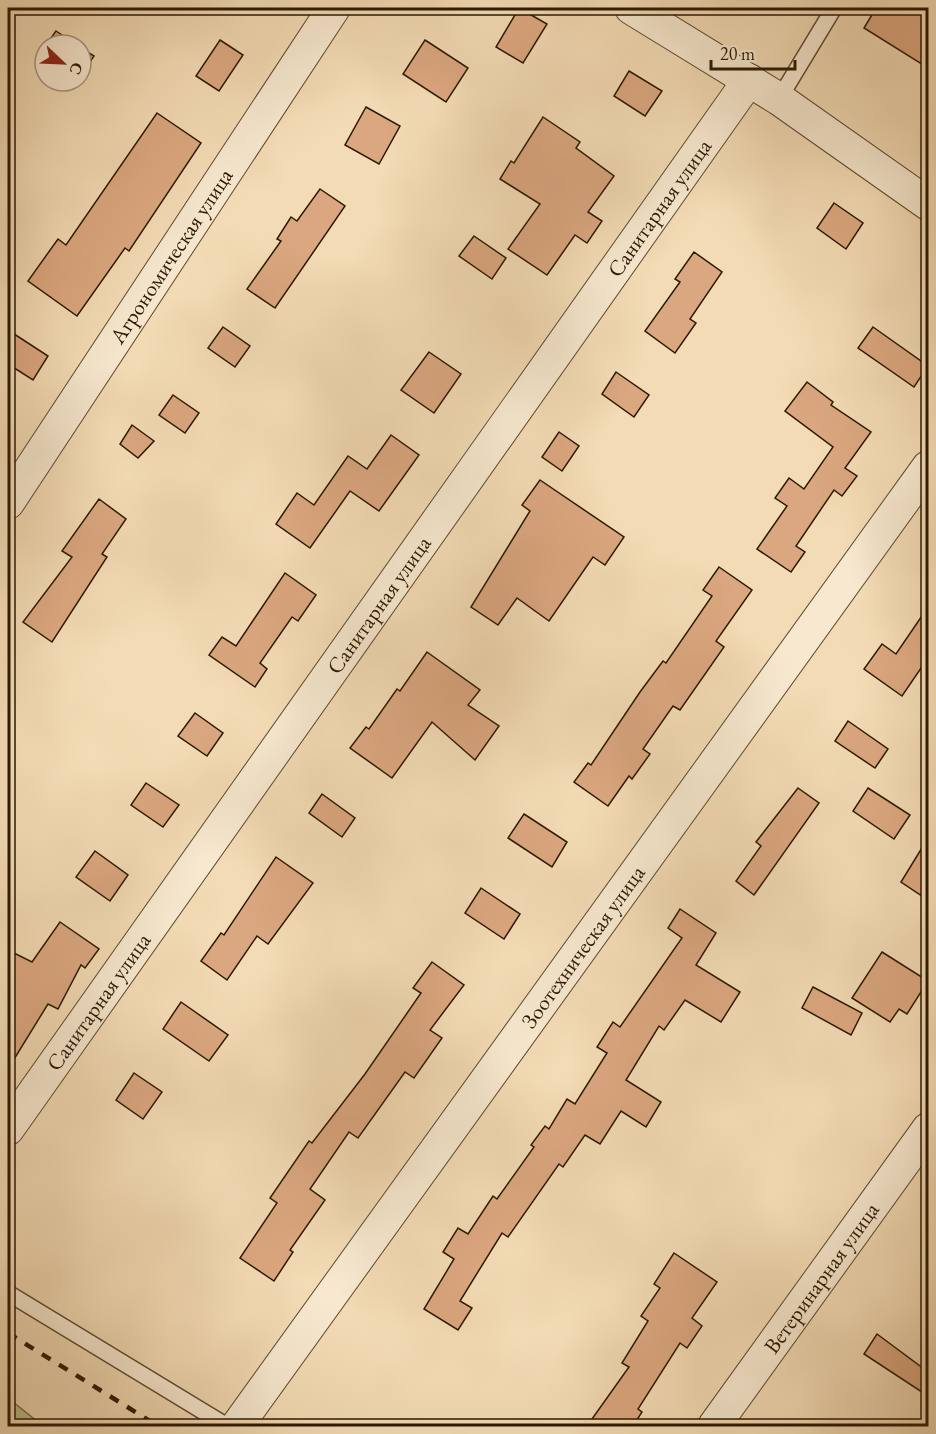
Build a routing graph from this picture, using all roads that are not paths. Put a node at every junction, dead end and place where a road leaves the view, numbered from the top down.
1 (334, 8) edge
2 (631, 8) edge
3 (834, 8) edge
4 (749, 80) junction
5 (779, 99) junction
6 (928, 204) edge
7 (928, 467) edge
8 (8, 504) edge
9 (8, 1129) edge
10 (928, 1129) edge
11 (8, 1293) edge
12 (227, 1426) edge
13 (237, 1426) edge
14 (714, 1426) edge

1 - 8 street, Агрономическая улица
2 - 4 street
3 - 5 lane
4 - 5 street
4 - 9 street, Санитарная улица
5 - 6 street
7 - 13 street, Зоотехническая улица
10 - 14 street, Ветеринарная улица
11 - 12 lane

